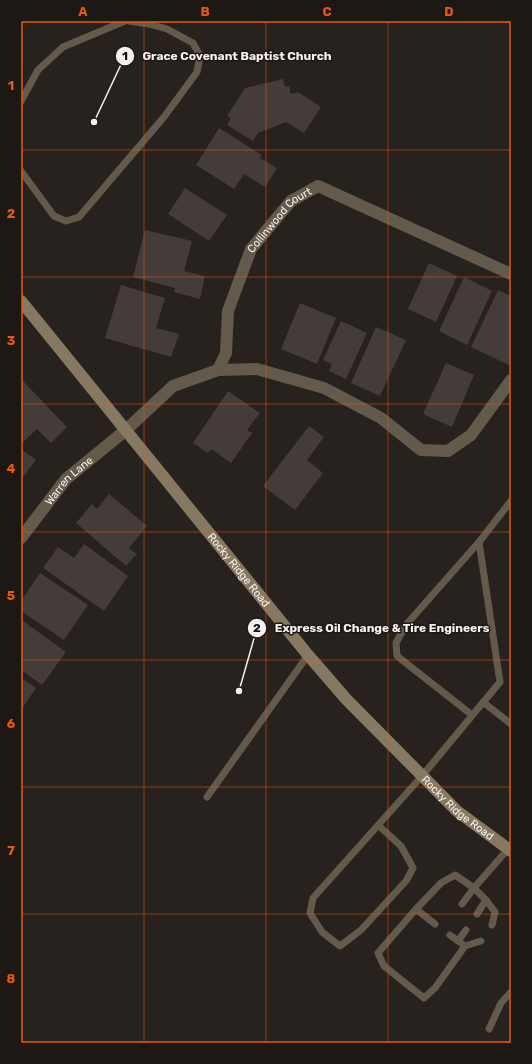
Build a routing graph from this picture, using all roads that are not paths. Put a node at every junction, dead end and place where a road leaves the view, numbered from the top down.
1 (125, 21) edge
2 (129, 21) edge
3 (21, 101) edge
4 (21, 171) edge
5 (511, 274) edge
6 (21, 301) edge
7 (218, 370) junction
8 (511, 380) edge
9 (126, 430) junction
10 (511, 501) edge
11 (21, 538) edge
12 (479, 542) junction
13 (308, 655) junction
14 (483, 702) junction
15 (472, 715) junction
16 (511, 724) edge
17 (422, 776) junction
18 (207, 797) dead end
19 (378, 825) junction
20 (510, 850) edge
21 (474, 888) junction
22 (486, 900) junction
23 (462, 904) dead end
24 (416, 909) junction
25 (477, 914) dead end
26 (435, 924) dead end
27 (492, 925) dead end
28 (466, 930) dead end
29 (450, 935) dead end
30 (458, 941) junction
31 (481, 941) dead end
32 (465, 946) junction
33 (511, 992) edge
34 (489, 1029) dead end

1 - 3 lane
2 - 4 lane
5 - 7 street, Collinwood Court
6 - 9 main road, Rocky Ridge Road
7 - 8 street
7 - 9 street
9 - 11 street, Warren Lane
9 - 13 main road, Rocky Ridge Road
10 - 12 lane
12 - 14 lane
12 - 15 lane
13 - 17 main road, Rocky Ridge Road
13 - 18 lane
14 - 15 lane
14 - 16 lane
15 - 17 lane
17 - 19 lane
17 - 20 main road, Rocky Ridge Road
19 - 19 lane
20 - 21 lane
21 - 22 lane
21 - 23 lane
21 - 24 lane
22 - 25 lane
22 - 27 lane
24 - 26 lane
24 - 32 lane
28 - 30 lane
29 - 30 lane
30 - 32 lane
31 - 32 lane
33 - 34 lane

